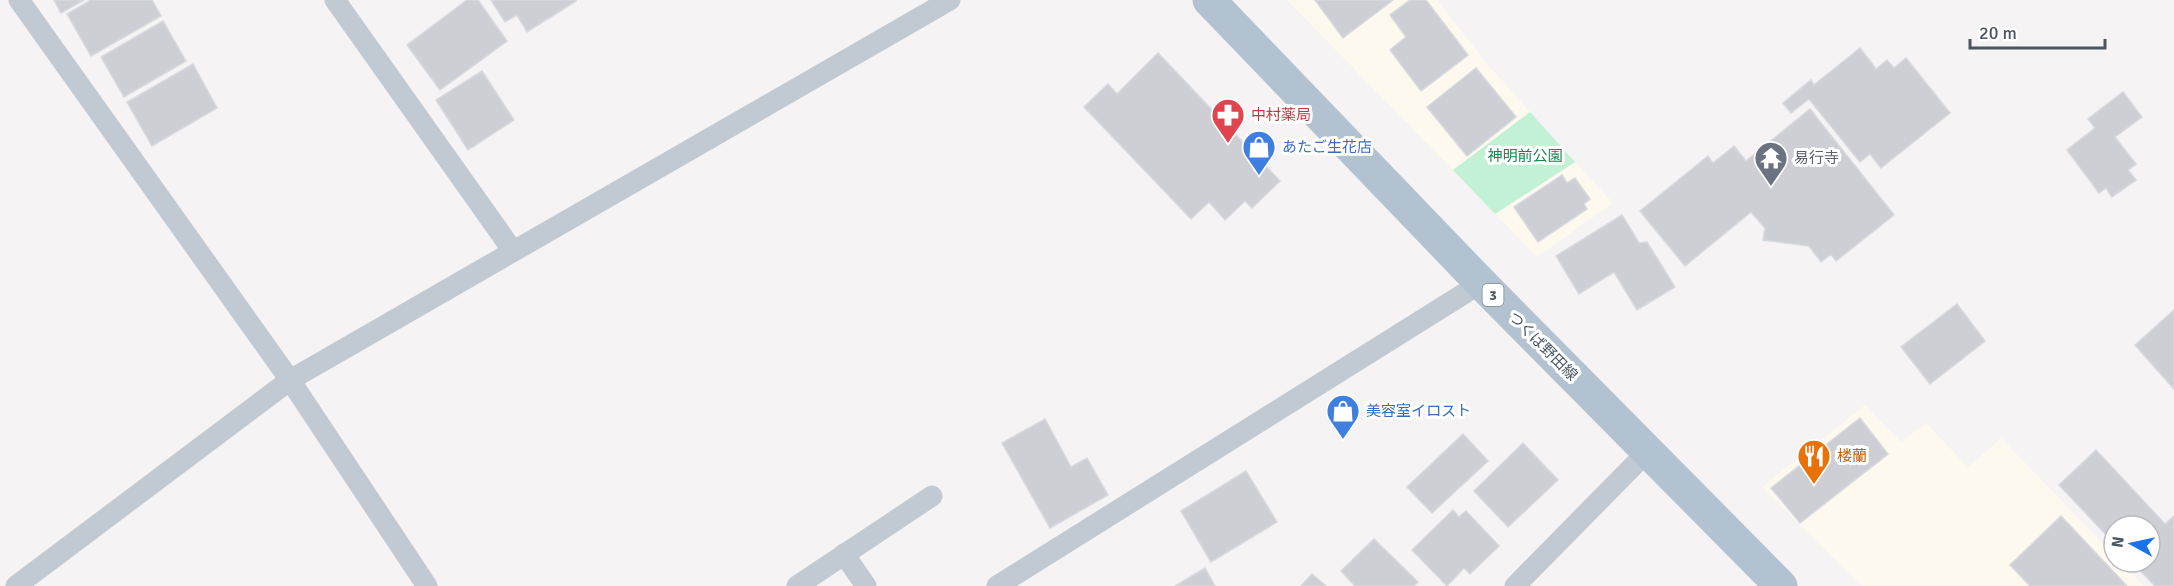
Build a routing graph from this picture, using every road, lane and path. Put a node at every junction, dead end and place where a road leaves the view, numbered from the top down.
1 (19, 0) edge
2 (335, 0) edge
3 (950, 0) edge
4 (1209, 0) edge
5 (513, 251) junction
6 (1481, 283) junction
7 (290, 380) junction
8 (1647, 452) junction
9 (932, 496) dead end
10 (844, 554) junction
11 (16, 586) edge
12 (427, 586) edge
13 (797, 586) edge
14 (866, 586) edge
15 (997, 586) edge
16 (1515, 586) edge
17 (1781, 586) edge

1 - 7 lane
2 - 5 lane
3 - 5 lane
4 - 6 main road, つくば野田線 / 3
5 - 7 lane
6 - 8 main road, つくば野田線 / 3
6 - 15 lane
7 - 11 lane
7 - 12 lane
8 - 16 lane
8 - 17 main road, つくば野田線 / 3
9 - 10 lane
10 - 13 lane
10 - 14 lane

